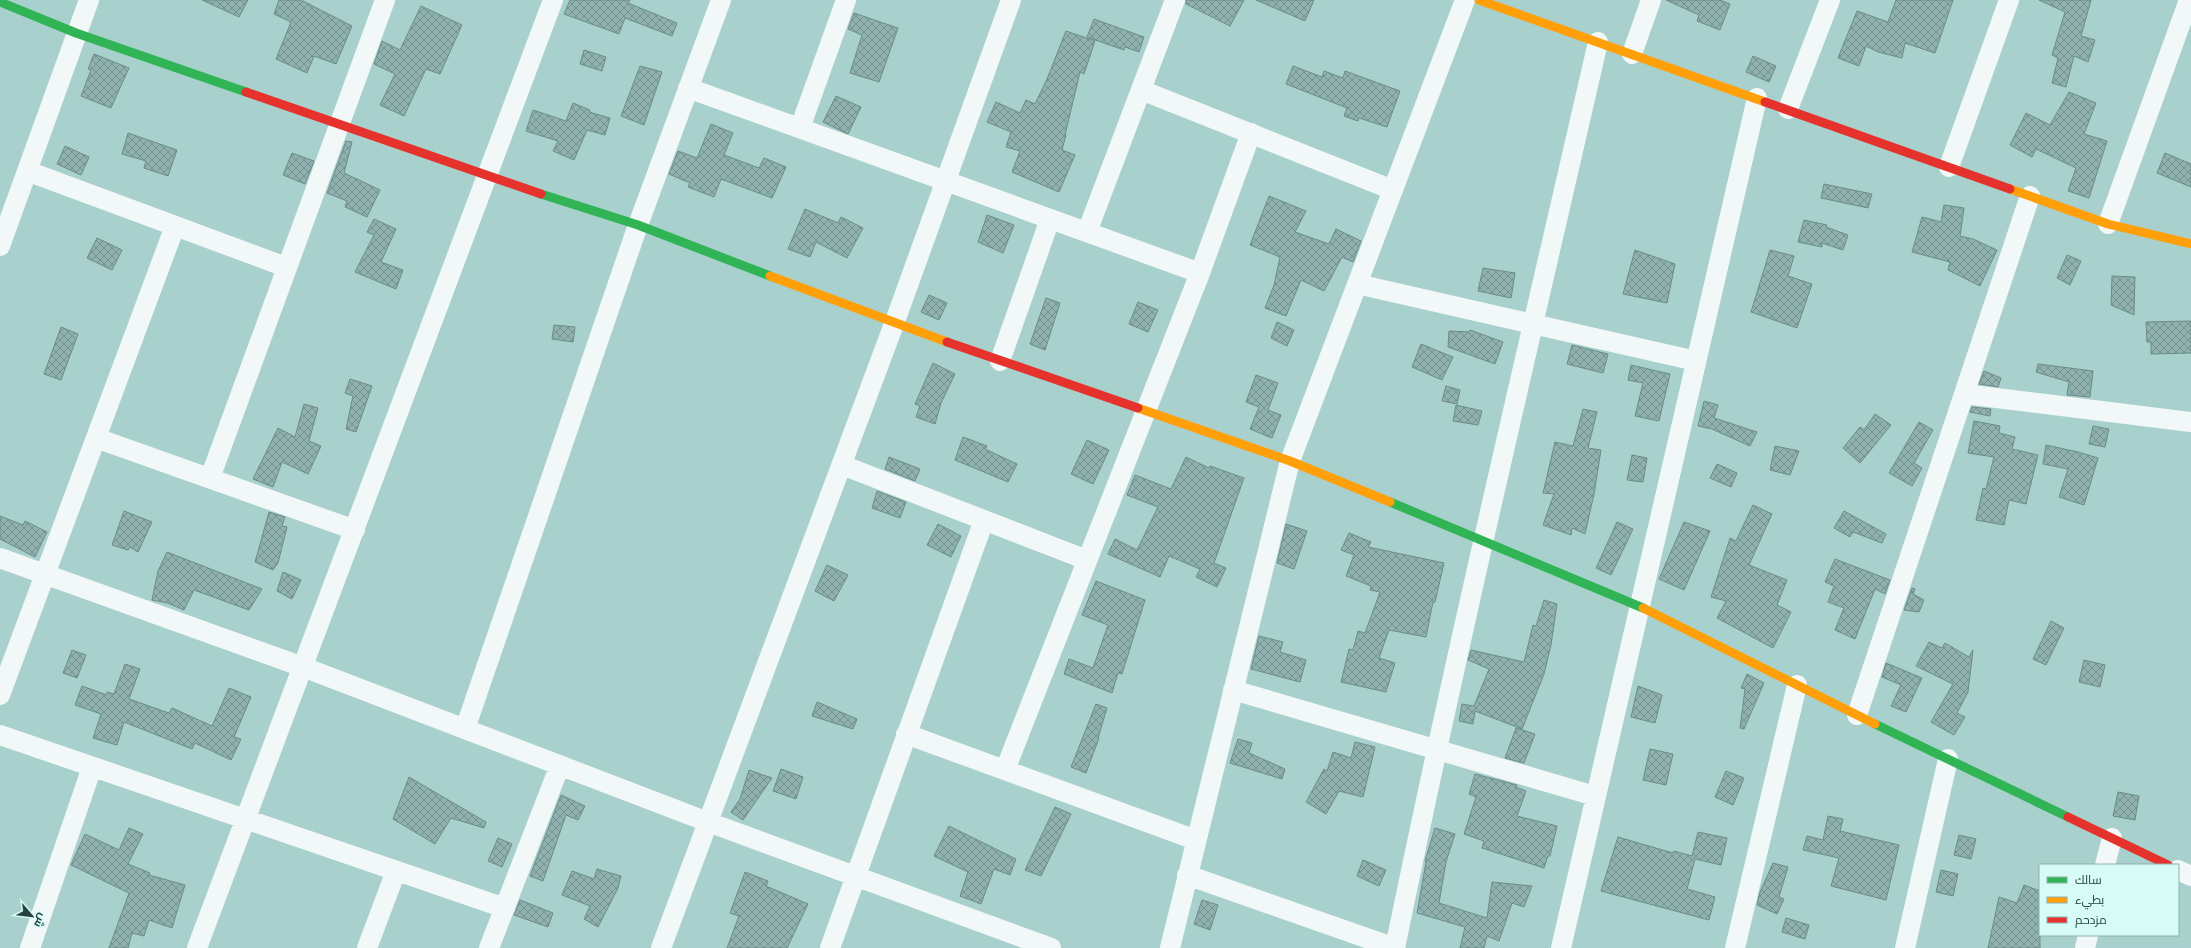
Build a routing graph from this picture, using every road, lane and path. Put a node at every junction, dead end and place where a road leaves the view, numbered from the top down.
1 (89, 0) edge
2 (385, 0) edge
3 (553, 0) edge
4 (721, 0) edge
5 (846, 0) edge
6 (1012, 0) edge
7 (1175, 0) edge
8 (1465, 0) edge
9 (1479, 0) edge
10 (1651, 0) edge
11 (1830, 0) edge
12 (2009, 0) edge
13 (2189, 0) edge
14 (0, 2) edge
15 (76, 33) junction
16 (1598, 42) junction
17 (1632, 54) junction
18 (688, 88) junction
19 (1141, 90) junction
20 (1757, 98) junction
21 (1788, 109) junction
22 (338, 124) junction
23 (800, 128) junction
24 (1251, 133) junction
25 (1948, 167) junction
26 (27, 171) junction
27 (487, 176) junction
28 (946, 181) junction
29 (1393, 190) junction
30 (2030, 196) junction
31 (1050, 219) junction
32 (2108, 224) junction
33 (638, 225) junction
34 (175, 226) junction
35 (1087, 232) junction
36 (2191, 244) edge
37 (0, 246) edge
38 (286, 267) junction
39 (1200, 273) junction
40 (1357, 284) junction
41 (894, 324) junction
42 (1533, 324) junction
43 (1000, 360) junction
44 (1696, 361) junction
45 (1964, 394) junction
46 (1144, 411) junction
47 (2191, 422) edge
48 (96, 438) junction
49 (1290, 461) junction
50 (842, 465) junction
51 (210, 478) junction
52 (984, 520) junction
53 (355, 530) junction
54 (1482, 541) junction
55 (0, 558) edge
56 (1087, 560) junction
57 (45, 574) junction
58 (1639, 606) junction
59 (303, 667) junction
60 (1797, 685) junction
61 (1233, 690) junction
62 (0, 695) edge
63 (1857, 715) junction
64 (465, 729) junction
65 (906, 734) junction
66 (0, 735) edge
67 (1436, 750) junction
68 (1948, 759) junction
69 (560, 765) junction
70 (92, 766) junction
71 (1005, 770) junction
72 (1595, 796) junction
73 (246, 819) junction
74 (708, 822) junction
75 (2112, 838) junction
76 (1196, 840) junction
77 (2105, 864) edge
78 (2166, 864) edge
79 (2179, 870) edge
80 (396, 871) junction
81 (1188, 875) junction
82 (855, 876) junction
83 (2191, 876) edge
84 (505, 908) junction
85 (2088, 936) edge
86 (30, 948) edge
87 (197, 948) edge
88 (367, 948) edge
89 (489, 948) edge
90 (661, 948) edge
91 (830, 948) edge
92 (1051, 948) edge
93 (1170, 948) edge
94 (1395, 948) edge
95 (1560, 948) edge
96 (1735, 948) edge
97 (1906, 948) edge
98 (2085, 948) edge

1 - 15 street
2 - 22 street
3 - 27 street
4 - 18 street
5 - 23 street
6 - 28 street
7 - 19 street
8 - 29 street
9 - 16 street
10 - 17 street
11 - 21 street
12 - 25 street
13 - 32 street
14 - 15 street
15 - 22 street
15 - 26 street
16 - 17 street
16 - 42 street
17 - 20 street
18 - 23 street
18 - 33 street
19 - 24 street
19 - 35 street
20 - 21 street
20 - 44 street
21 - 25 street
22 - 27 street
22 - 38 street
23 - 28 street
24 - 29 street
24 - 39 street
25 - 30 street
26 - 34 street
26 - 37 street
27 - 33 street
27 - 53 street
28 - 31 street
28 - 41 street
29 - 40 street
30 - 32 street
30 - 45 street
31 - 35 street
31 - 43 street
32 - 36 street
33 - 41 street
33 - 64 street
34 - 38 street
34 - 48 street
35 - 39 street
38 - 51 street
39 - 46 street
40 - 42 street
40 - 49 street
41 - 43 street
41 - 50 street
42 - 44 street
42 - 54 street
43 - 46 street
44 - 58 street
45 - 47 street
45 - 63 street
46 - 49 street
46 - 56 street
48 - 51 street
48 - 57 street
49 - 54 street
49 - 61 street
50 - 52 street
50 - 74 street
51 - 53 street
52 - 56 street
52 - 65 street
53 - 59 street
54 - 58 street
54 - 67 street
55 - 57 street
56 - 71 street
57 - 59 street
57 - 62 street
58 - 60 street
58 - 72 street
59 - 64 street
59 - 73 street
60 - 63 street
60 - 96 street
61 - 67 street
61 - 76 street
63 - 68 street
64 - 69 street
65 - 71 street
65 - 82 street
66 - 70 street
67 - 72 street
67 - 94 street
68 - 75 street
68 - 97 street
69 - 74 street
69 - 84 street
70 - 73 street
70 - 86 street
71 - 76 street
72 - 95 street
73 - 80 street
73 - 87 street
74 - 82 street
74 - 90 street
75 - 77 street
75 - 78 street
76 - 81 street
79 - 83 street
80 - 84 street
80 - 88 street
81 - 93 street
81 - 94 street
82 - 91 street
82 - 92 street
84 - 89 street
85 - 98 street

